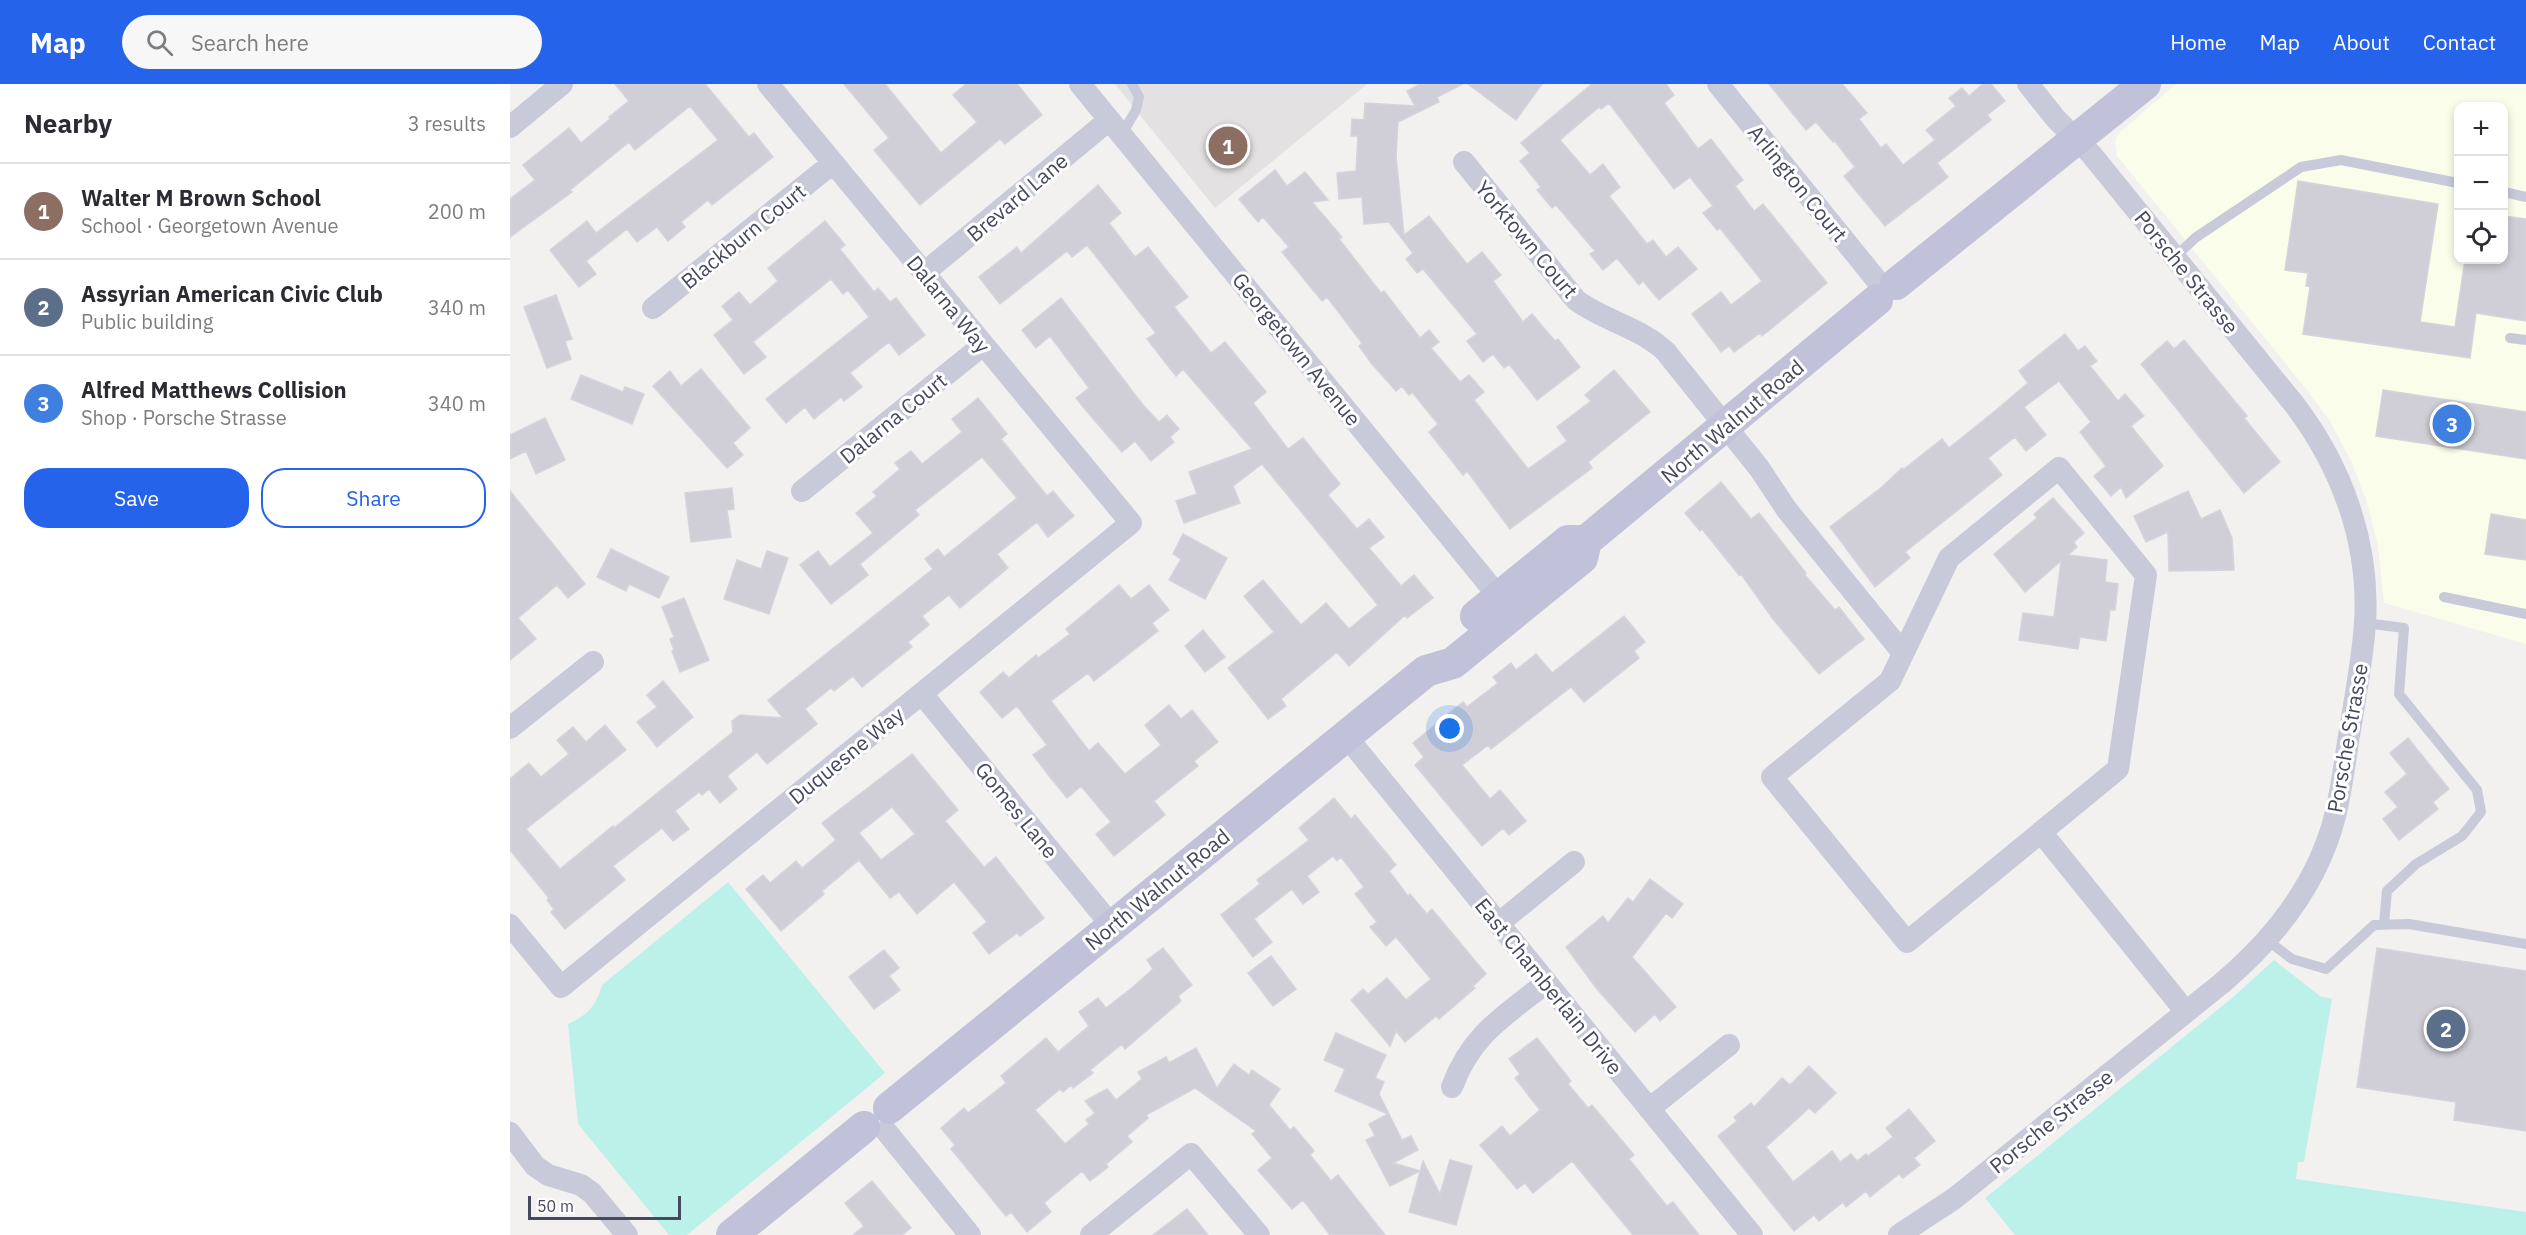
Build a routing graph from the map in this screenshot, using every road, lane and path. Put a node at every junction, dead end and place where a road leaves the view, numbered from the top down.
1 (562, 84) edge
2 (768, 84) edge
3 (1080, 84) edge
4 (1132, 84) edge
5 (1718, 84) edge
6 (2028, 84) edge
7 (2145, 84) edge
8 (510, 126) edge
9 (1116, 127) junction
10 (2077, 140) junction
11 (1464, 162) dead end
12 (833, 163) junction
13 (2454, 182) edge
14 (2508, 193) edge
15 (2526, 197) edge
16 (2175, 257) junction
17 (924, 273) junction
18 (1884, 289) junction
19 (652, 308) dead end
20 (2510, 338) dead end
21 (2526, 340) edge
22 (983, 345) junction
23 (1726, 427) junction
24 (802, 491) dead end
25 (1131, 522) joint
26 (2444, 597) dead end
27 (1506, 606) junction
28 (2526, 615) edge
29 (2365, 623) junction
30 (1903, 653) junction
31 (593, 662) dead end
32 (922, 694) junction
33 (510, 728) edge
34 (1346, 736) junction
35 (2041, 831) junction
36 (1574, 862) dead end
37 (1498, 924) junction
38 (2384, 924) junction
39 (510, 925) edge
40 (1112, 926) junction
41 (2267, 940) junction
42 (2526, 944) edge
43 (1546, 983) junction
44 (2186, 1012) junction
45 (1730, 1045) dead end
46 (1452, 1087) dead end
47 (1649, 1109) junction
48 (879, 1122) junction
49 (510, 1133) edge
50 (627, 1235) edge
51 (732, 1235) edge
52 (970, 1235) edge
53 (1091, 1235) edge
54 (1259, 1235) edge
55 (1752, 1235) edge
56 (1899, 1235) edge

1 - 8 street
2 - 12 street, Dalarna Way
3 - 9 street, Georgetown Avenue
4 - 9 lane
5 - 18 street, Arlington Court
6 - 10 street, Porsche Strasse
7 - 10 street, North Walnut Road
9 - 17 street, Brevard Lane
9 - 27 street, Georgetown Avenue
10 - 16 street, Porsche Strasse
10 - 18 street, North Walnut Road
11 - 23 street, Yorktown Court
12 - 17 street, Dalarna Way
12 - 19 street, Blackburn Court
13 - 16 lane
14 - 15 lane
16 - 29 street, Porsche Strasse
17 - 22 street, Dalarna Way
18 - 23 street, North Walnut Road
20 - 21 lane
22 - 24 street, Dalarna Court
22 - 25 street, Dalarna Way
23 - 27 street, North Walnut Road
23 - 30 street, Yorktown Court
25 - 32 street, Duquesne Way
26 - 28 lane
27 - 34 street, North Walnut Road
29 - 38 lane
29 - 41 street, Porsche Strasse
30 - 35 street
30 - 35 street
31 - 33 street
32 - 39 street, Duquesne Way
32 - 40 street, Gomes Lane
34 - 37 street, East Chamberlain Drive
34 - 40 street, North Walnut Road
35 - 44 street
36 - 37 street
37 - 43 street, East Chamberlain Drive
38 - 41 lane
38 - 42 lane
40 - 48 street, North Walnut Road
41 - 44 street, Porsche Strasse
43 - 46 street
43 - 47 street, East Chamberlain Drive
44 - 56 street, Porsche Strasse
45 - 47 street
47 - 55 street, East Chamberlain Drive
48 - 51 street, North Walnut Road
48 - 52 street
49 - 50 street
53 - 54 street

